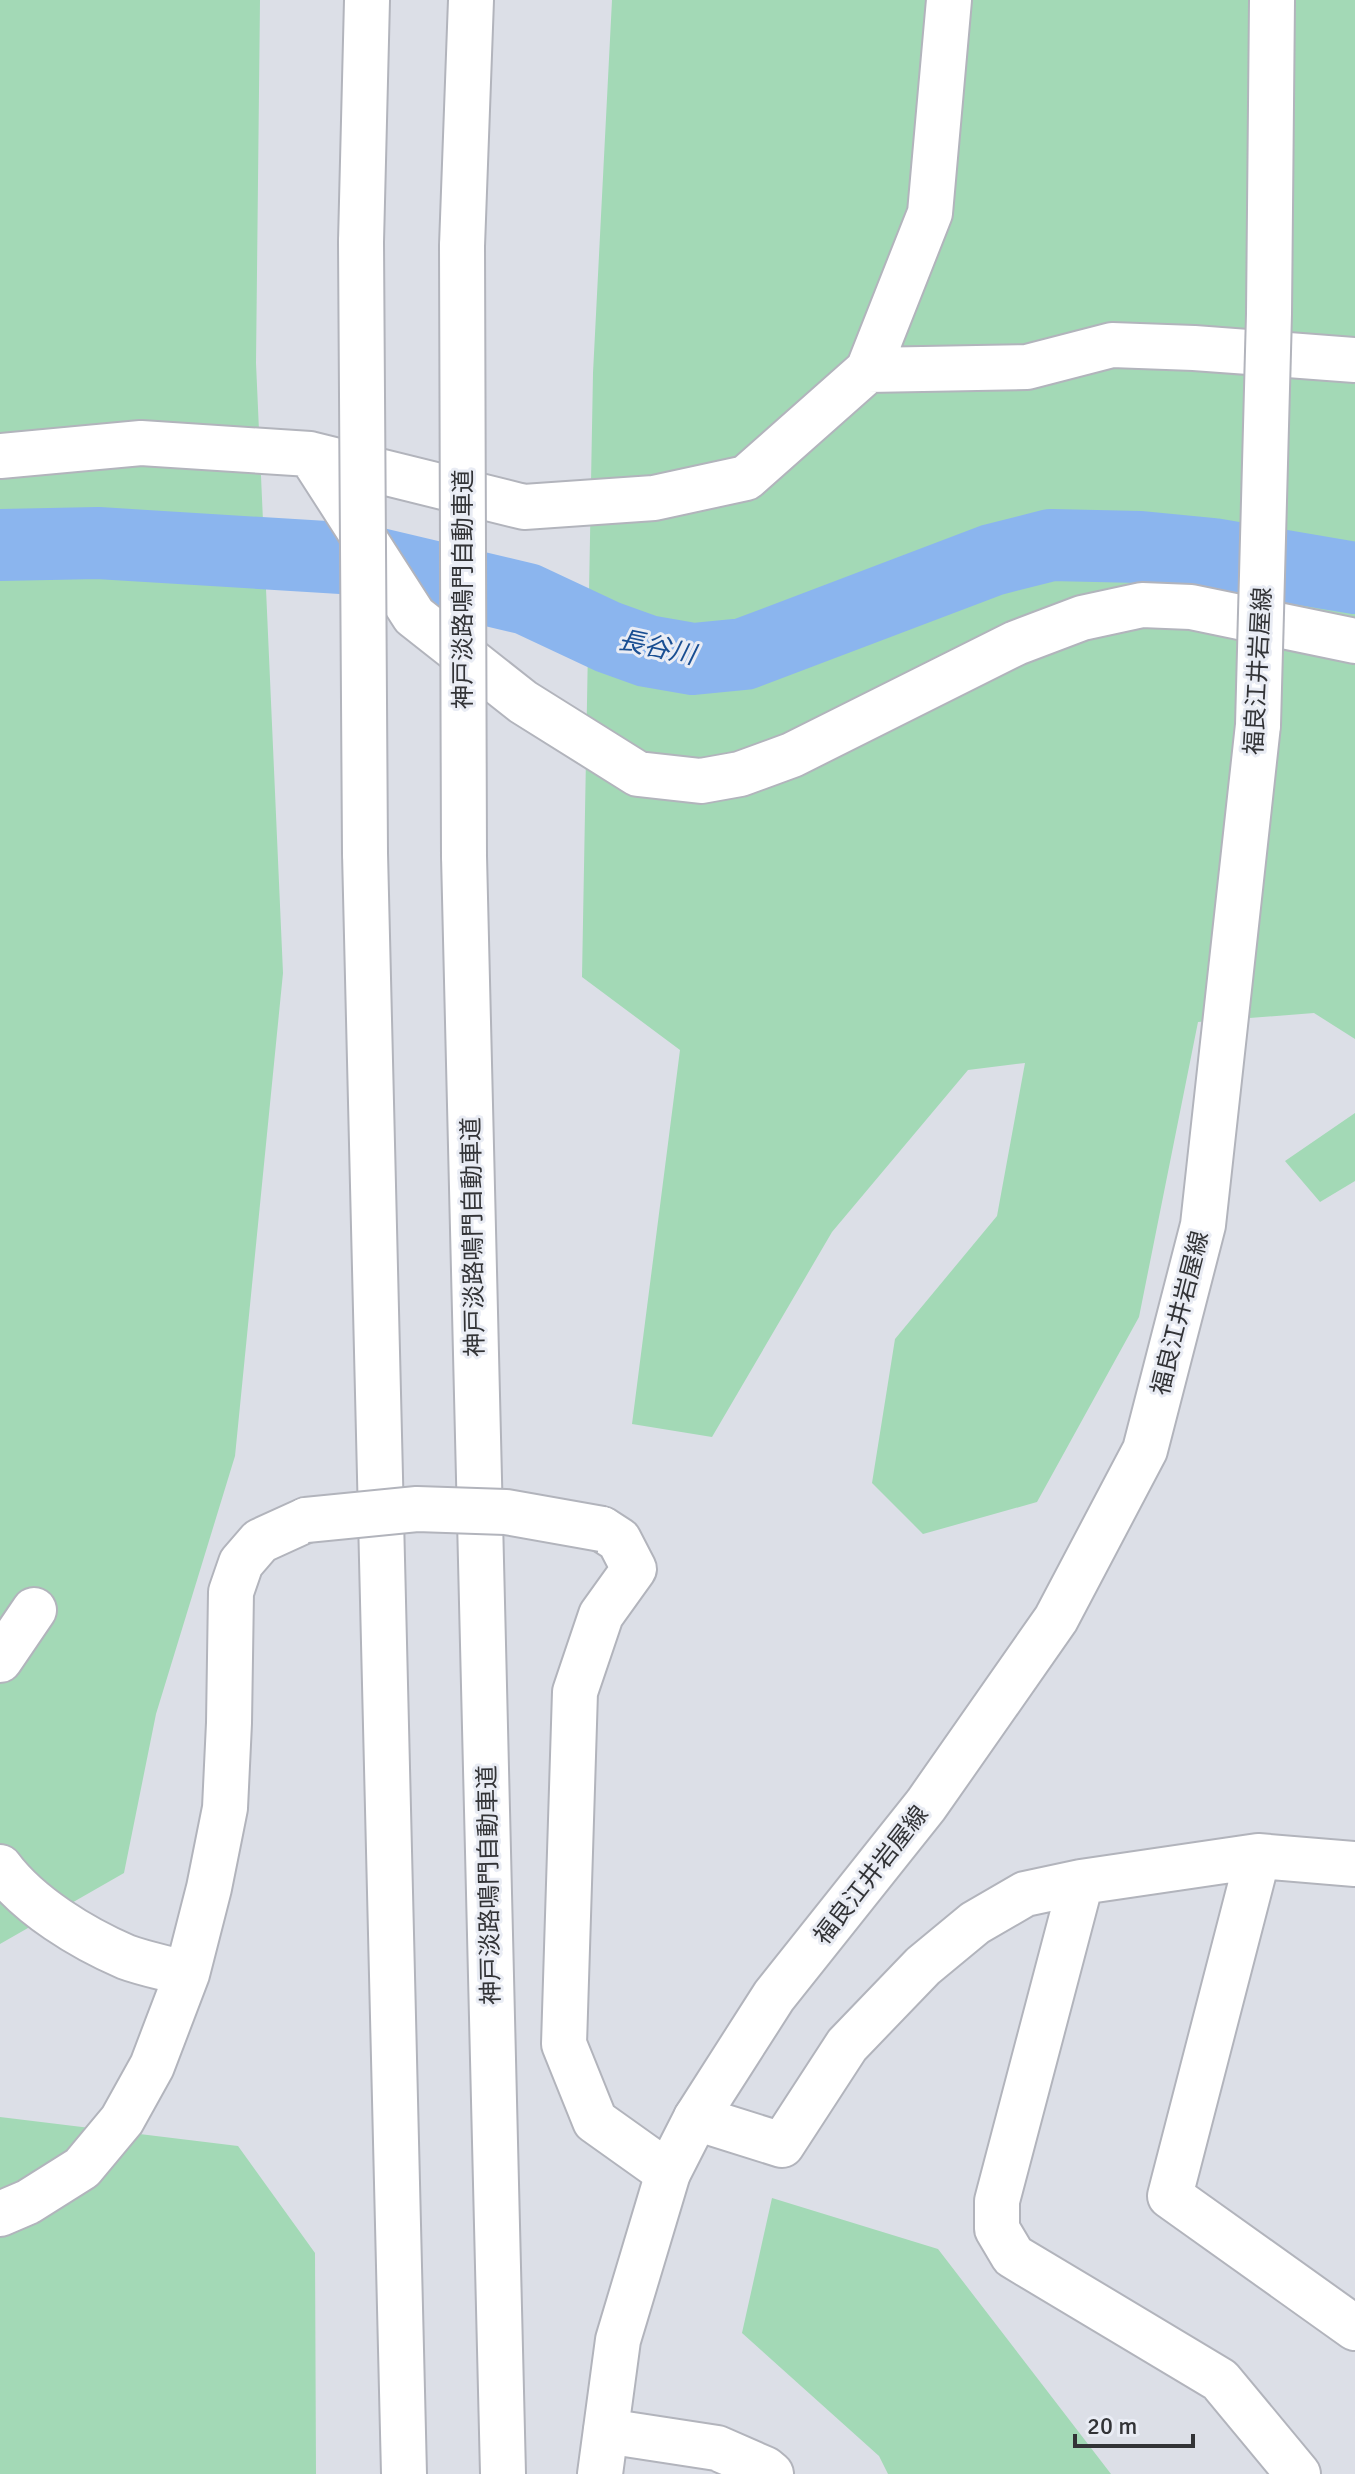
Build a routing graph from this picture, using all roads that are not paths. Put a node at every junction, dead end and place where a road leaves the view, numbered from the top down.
1 (367, 0) edge
2 (471, 0) edge
3 (949, 0) edge
4 (1272, 0) edge
5 (1355, 360) edge
6 (868, 370) junction
7 (310, 454) junction
8 (0, 456) edge
9 (1355, 641) edge
10 (34, 1610) dead end
11 (0, 1660) edge
12 (1258, 1856) junction
13 (1355, 1864) edge
14 (0, 1867) edge
15 (1081, 1882) junction
16 (187, 1974) junction
17 (696, 2118) junction
18 (668, 2173) junction
19 (0, 2214) edge
20 (1355, 2328) edge
21 (606, 2431) junction
22 (404, 2474) edge
23 (503, 2474) edge
24 (600, 2474) edge
25 (771, 2474) edge
26 (1298, 2474) edge

1 - 22 main road, bridge
2 - 23 main road, 神戸淡路鳴門自動車道, bridge
3 - 6 main road
4 - 17 main road, 福良江井岩屋線, bridge
5 - 6 main road
6 - 7 main road
7 - 8 main road
7 - 9 main road
10 - 11 main road
12 - 13 main road
12 - 15 main road
12 - 20 main road
14 - 16 main road
15 - 17 main road
15 - 26 main road
16 - 18 main road, bridge
16 - 19 main road
17 - 18 main road, 福良江井岩屋線
18 - 21 main road, 福良江井岩屋線
21 - 24 main road, 福良江井岩屋線
21 - 25 main road

